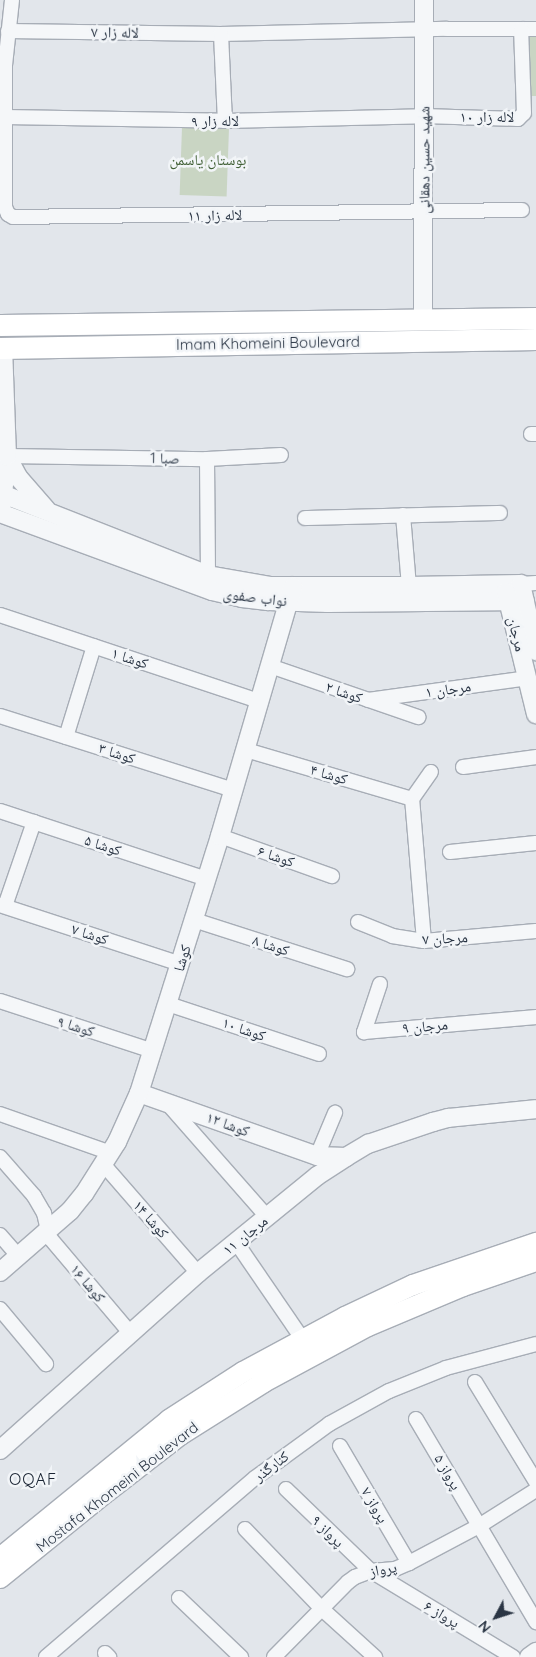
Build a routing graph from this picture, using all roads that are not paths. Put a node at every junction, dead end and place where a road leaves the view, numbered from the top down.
1 (12, 0) edge
2 (424, 0) edge
3 (424, 29) junction
4 (521, 29) junction
5 (536, 29) edge
6 (8, 31) junction
7 (221, 34) junction
8 (424, 116) junction
9 (5, 117) junction
10 (225, 121) junction
11 (522, 210) dead end
12 (423, 212) junction
13 (536, 318) edge
14 (423, 320) junction
15 (0, 325) edge
16 (536, 339) edge
17 (1, 348) edge
18 (281, 455) dead end
19 (7, 456) junction
20 (207, 459) junction
21 (2, 494) edge
22 (48, 511) junction
23 (0, 513) edge
24 (500, 513) dead end
25 (403, 515) junction
26 (305, 518) dead end
27 (208, 575) junction
28 (520, 583) edge
29 (409, 586) junction
30 (291, 594) junction
31 (517, 601) junction
32 (0, 614) edge
33 (94, 646) junction
34 (536, 651) edge
35 (270, 666) junction
36 (528, 678) junction
37 (260, 700) junction
38 (368, 700) junction
39 (536, 714) edge
40 (0, 716) edge
41 (418, 717) dead end
42 (66, 737) junction
43 (246, 750) junction
44 (536, 757) edge
45 (463, 768) dead end
46 (431, 772) dead end
47 (233, 790) junction
48 (412, 799) junction
49 (0, 811) edge
50 (34, 822) junction
51 (220, 836) junction
52 (536, 843) edge
53 (450, 852) dead end
54 (332, 876) dead end
55 (207, 879) junction
56 (2, 905) edge
57 (194, 920) junction
58 (358, 922) dead end
59 (536, 931) edge
60 (424, 941) junction
61 (181, 964) junction
62 (347, 969) dead end
63 (380, 984) dead end
64 (0, 1001) edge
65 (168, 1004) junction
66 (536, 1017) edge
67 (153, 1051) junction
68 (319, 1054) dead end
69 (139, 1093) junction
70 (166, 1102) junction
71 (536, 1109) edge
72 (335, 1113) dead end
73 (0, 1114) edge
74 (317, 1156) junction
75 (0, 1157) edge
76 (346, 1158) junction
77 (108, 1159) junction
78 (267, 1217) junction
79 (48, 1230) junction
80 (0, 1235) edge
81 (236, 1242) junction
82 (536, 1243) edge
83 (18, 1256) junction
84 (536, 1261) edge
85 (0, 1272) edge
86 (198, 1273) junction
87 (0, 1308) edge
88 (131, 1334) junction
89 (303, 1340) junction
90 (536, 1344) edge
91 (46, 1364) dead end
92 (475, 1382) dead end
93 (416, 1419) dead end
94 (340, 1446) dead end
95 (0, 1450) edge
96 (536, 1482) edge
97 (286, 1489) dead end
98 (536, 1490) edge
99 (479, 1526) junction
100 (245, 1529) dead end
101 (0, 1558) edge
102 (409, 1563) junction
103 (371, 1571) junction
104 (0, 1578) edge
105 (179, 1598) dead end
106 (322, 1609) junction
107 (536, 1622) edge
108 (536, 1652) edge
109 (46, 1657) edge
110 (241, 1657) edge
111 (274, 1657) edge
112 (375, 1657) edge
113 (513, 1657) edge
114 (529, 1657) edge

1 - 6 street
2 - 3 street, شهید حسین دهقانی
3 - 4 street, لاله زار ۷
3 - 7 street, لاله زار ۷
3 - 8 street, شهید حسین دهقانی
4 - 5 street, لاله زار ۷
4 - 8 street, لاله زار ۱۰
6 - 7 street, لاله زار ۷
6 - 9 street
7 - 10 street
8 - 10 street, لاله زار ۹
8 - 12 street, شهید حسین دهقانی
9 - 10 street, لاله زار ۹
9 - 12 street, لاله زار ۱۱
11 - 12 street, لاله زار ۱۱
12 - 14 street, شهید حسین دهقانی
13 - 14 main road, Imam Khomeini Boulevard
14 - 15 main road, Imam Khomeini Boulevard
16 - 17 main road, Imam Khomeini Boulevard
17 - 19 street
18 - 20 street, صبا 1
19 - 20 street, صبا 1
19 - 21 street
19 - 22 street
20 - 27 street
21 - 22 street, نواب صفوی
21 - 23 street
22 - 27 street, نواب صفوی
23 - 30 street, نواب صفوی
24 - 25 street
25 - 26 street
25 - 29 street
27 - 30 street, نواب صفوی
28 - 29 street, نواب صفوی
28 - 31 street, مرجان
29 - 30 street, نواب صفوی
30 - 31 street, نواب صفوی
30 - 35 street, کوشا
31 - 34 street, مرجان
31 - 36 street, مرجان
32 - 33 street, کوشا ۱
33 - 37 street, کوشا ۱
33 - 42 street
35 - 37 street, کوشا
35 - 38 street, کوشا ۲
36 - 38 street, مرجان ۱
36 - 39 street, مرجان
37 - 43 street, کوشا
38 - 41 street, کوشا ۲
40 - 42 street, کوشا ۳
42 - 47 street, کوشا ۳
43 - 47 street, کوشا
43 - 48 street, کوشا ۴
44 - 45 street
46 - 48 street
47 - 51 street, کوشا
48 - 60 street
49 - 50 street, کوشا ۵
50 - 55 street, کوشا ۵
50 - 56 street
51 - 54 street, کوشا ۶
51 - 55 street, کوشا
52 - 53 street
55 - 57 street, کوشا
56 - 61 street, کوشا ۷
57 - 61 street, کوشا
57 - 62 street, کوشا ۸
58 - 60 street, مرجان ۷
59 - 60 street, مرجان ۷
61 - 65 street, کوشا
63 - 66 street, مرجان ۹
64 - 67 street, کوشا ۹
65 - 67 street, کوشا
65 - 68 street, کوشا ۱۰
67 - 69 street, کوشا
69 - 70 street, کوشا ۱۲
69 - 77 street, کوشا
70 - 74 street, کوشا ۱۲
70 - 78 street
71 - 76 street, مرجان ۱۱
72 - 74 street
73 - 77 street
74 - 76 street, کوشا ۱۲
75 - 79 street, کوشا ۱۶
76 - 78 street, مرجان ۱۱
77 - 79 street, کوشا
77 - 86 street, کوشا ۱۴
78 - 81 street, مرجان ۱۱
79 - 83 street, کوشا
79 - 88 street, کوشا ۱۶
80 - 83 street
81 - 86 street, مرجان ۱۱
81 - 89 street
82 - 89 main road, Mostafa Khomeini Boulevard
83 - 85 street, کوشا
84 - 104 main road, Mostafa Khomeini Boulevard
86 - 88 street, مرجان ۱۱
87 - 91 street
88 - 95 street, مرجان ۱۱
89 - 101 main road, Mostafa Khomeini Boulevard
90 - 109 street, کنارگذر
92 - 96 street
93 - 99 street, پرواز ۵
94 - 102 street, پرواز ۷
97 - 103 street, پرواز ۹
98 - 99 street, پرواز
99 - 102 street, پرواز
99 - 107 street, پرواز ۵
100 - 106 street
102 - 103 street, پرواز
103 - 106 street, پرواز
103 - 113 street, پرواز ۶
105 - 110 street
106 - 111 street, پرواز
106 - 112 street
108 - 114 street

